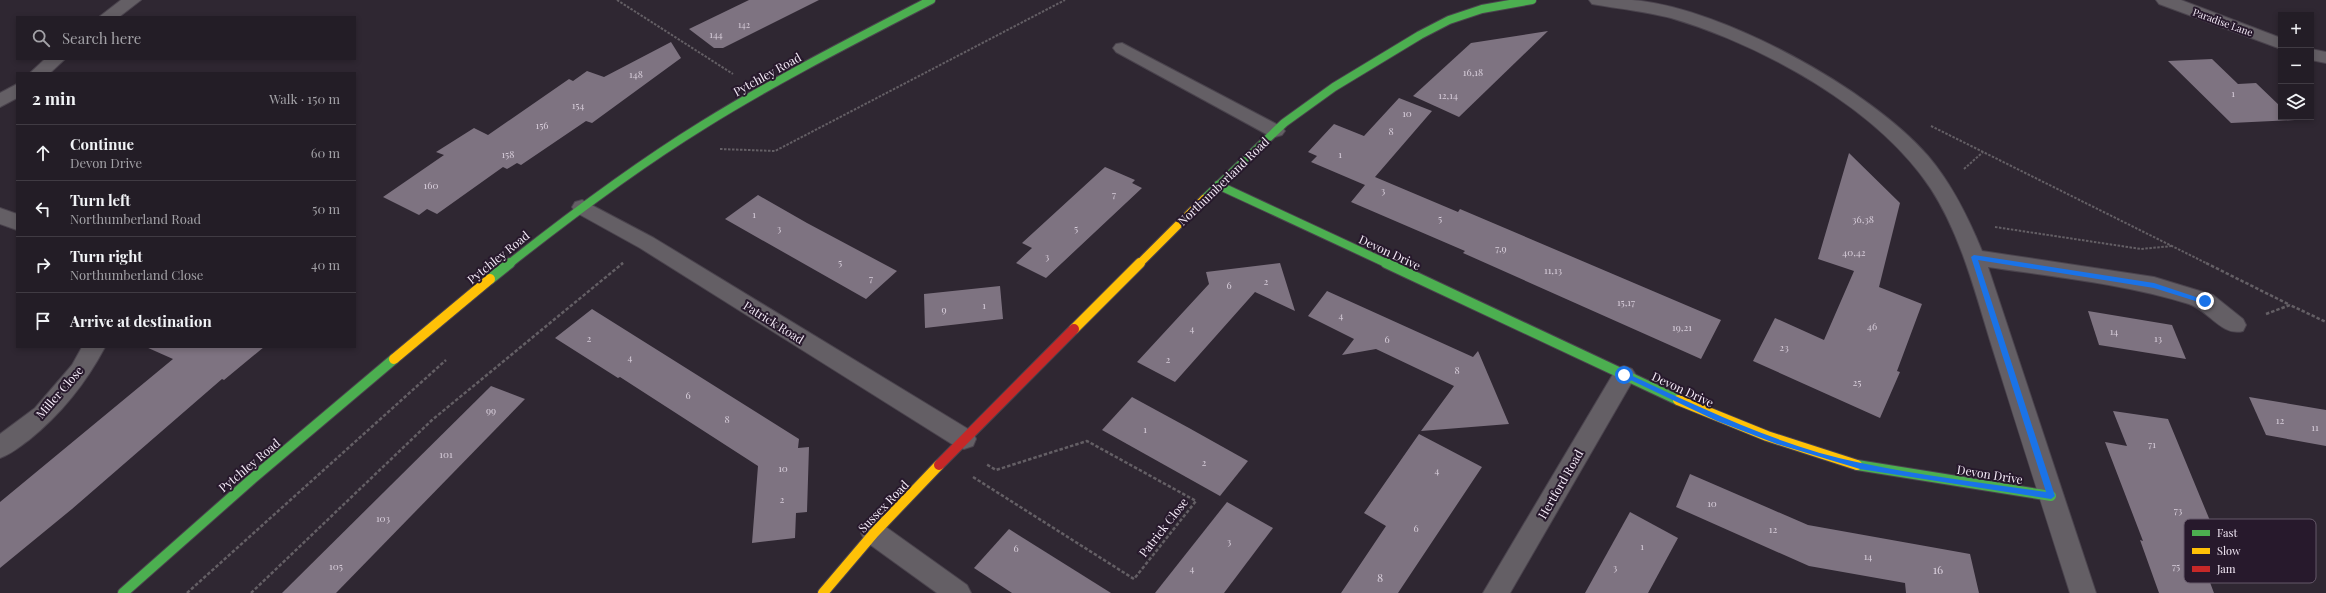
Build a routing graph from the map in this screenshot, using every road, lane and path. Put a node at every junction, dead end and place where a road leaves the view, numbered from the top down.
1 (132, 0) edge
2 (617, 0) edge
3 (931, 0) edge
4 (1065, 0) edge
5 (1532, 0) edge
6 (2165, 0) edge
7 (1605, 1) edge
8 (1648, 4) edge
9 (109, 16) edge
10 (2278, 43) edge
11 (1122, 48) dead end
12 (2314, 55) edge
13 (2326, 58) edge
14 (55, 60) edge
15 (40, 72) edge
16 (734, 75) dead end
17 (16, 91) edge
18 (0, 101) edge
19 (1930, 125) dead end
20 (1275, 131) junction
21 (712, 149) dead end
22 (1983, 152) junction
23 (1963, 170) dead end
24 (1218, 185) junction
25 (582, 207) junction
26 (0, 215) edge
27 (16, 223) edge
28 (1991, 226) dead end
29 (647, 243) junction
30 (2172, 246) junction
31 (1974, 257) junction
32 (2290, 305) junction
33 (2326, 322) edge
34 (2235, 324) joint
35 (93, 348) edge
36 (447, 359) dead end
37 (1624, 375) junction
38 (964, 439) junction
39 (0, 448) edge
40 (985, 464) dead end
41 (973, 477) dead end
42 (2051, 496) junction
43 (874, 533) junction
44 (123, 593) edge
45 (187, 593) edge
46 (251, 593) edge
47 (822, 593) edge
48 (958, 593) edge
49 (1496, 593) edge
50 (2083, 593) edge

1 - 9 street
2 - 16 path
3 - 25 street, Pytchley Road
4 - 21 path
5 - 20 street, Northumberland Road
6 - 10 street, Paradise Lane
7 - 8 street
8 - 31 street
11 - 20 street
12 - 13 street
14 - 15 street
17 - 18 street
19 - 22 path
20 - 24 street, Northumberland Road
22 - 23 path
22 - 30 path
24 - 37 street, Devon Drive
24 - 38 street, Northumberland Road
25 - 29 street, Patrick Road
25 - 44 street, Pytchley Road
26 - 27 street
28 - 30 path
29 - 38 street, Patrick Road
29 - 46 path
30 - 32 path
31 - 34 street
31 - 42 street
32 - 33 path
32 - 34 path
35 - 39 street, Miller Close
36 - 45 path
37 - 42 street, Devon Drive
37 - 49 street, Hertford Road
38 - 43 street, Sussex Road
40 - 41 path, Patrick Close
42 - 50 street
43 - 47 street, Sussex Road
43 - 48 street

